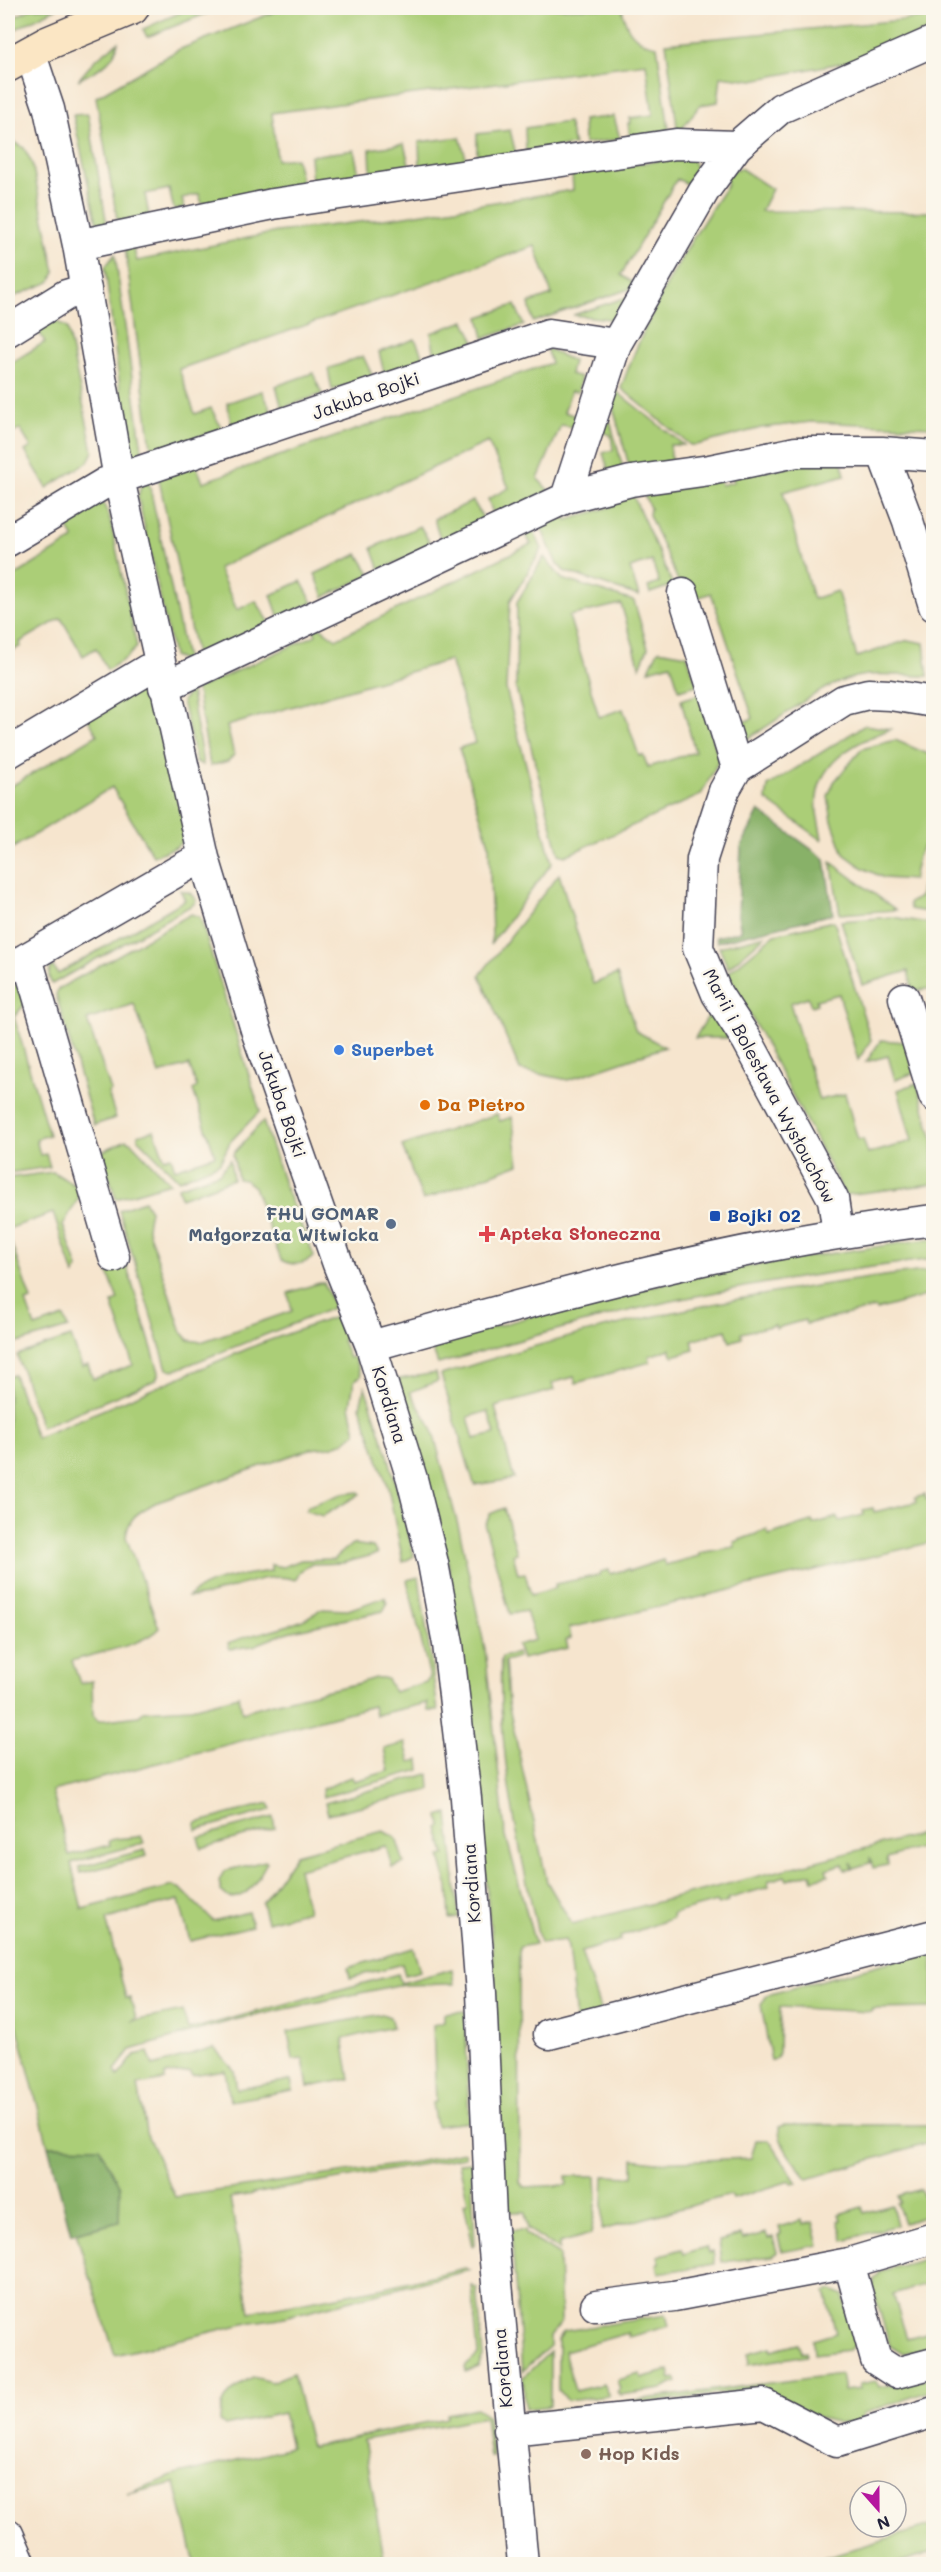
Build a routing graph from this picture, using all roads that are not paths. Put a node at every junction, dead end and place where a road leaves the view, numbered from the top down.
1 (132, 8) edge
2 (933, 41) edge
3 (19, 58) edge
4 (737, 146) junction
5 (78, 245) junction
6 (86, 289) junction
7 (8, 331) edge
8 (616, 344) junction
9 (882, 452) junction
10 (933, 456) edge
11 (119, 479) junction
12 (566, 498) junction
13 (8, 541) edge
14 (683, 593) dead end
15 (933, 606) edge
16 (162, 676) junction
17 (933, 702) edge
18 (8, 753) edge
19 (737, 768) junction
20 (204, 858) junction
21 (17, 963) edge
22 (904, 998) dead end
23 (933, 1096) edge
24 (933, 1220) edge
25 (838, 1233) junction
26 (114, 1257) dead end
27 (371, 1346) junction
28 (933, 1935) edge
29 (549, 2034) dead end
30 (933, 2238) edge
31 (849, 2263) junction
32 (596, 2306) dead end
33 (933, 2363) edge
34 (933, 2412) edge
35 (509, 2430) junction
36 (8, 2534) edge
37 (21, 2565) edge
38 (523, 2565) edge

1 - 3 street
2 - 4 street
3 - 5 street, Jakuba Bojki
4 - 5 street
4 - 8 street
5 - 6 street, Jakuba Bojki
6 - 7 street
6 - 11 street, Jakuba Bojki
8 - 11 street, Jakuba Bojki
8 - 12 street
9 - 10 street
9 - 12 street
9 - 15 street
11 - 13 street
11 - 16 street, Jakuba Bojki
12 - 16 street
14 - 19 street
16 - 18 street
16 - 20 street, Jakuba Bojki
17 - 19 street, Marii i Bolesława Wysłouchów
19 - 25 street, Marii i Bolesława Wysłouchów
20 - 21 street
20 - 27 street, Jakuba Bojki
21 - 26 street
22 - 23 street
24 - 25 street
25 - 27 street
27 - 35 street, Kordiana
28 - 29 street
30 - 31 street
31 - 32 street
31 - 33 street
34 - 35 street, Kordiana
35 - 38 street, Kordiana
36 - 37 street

